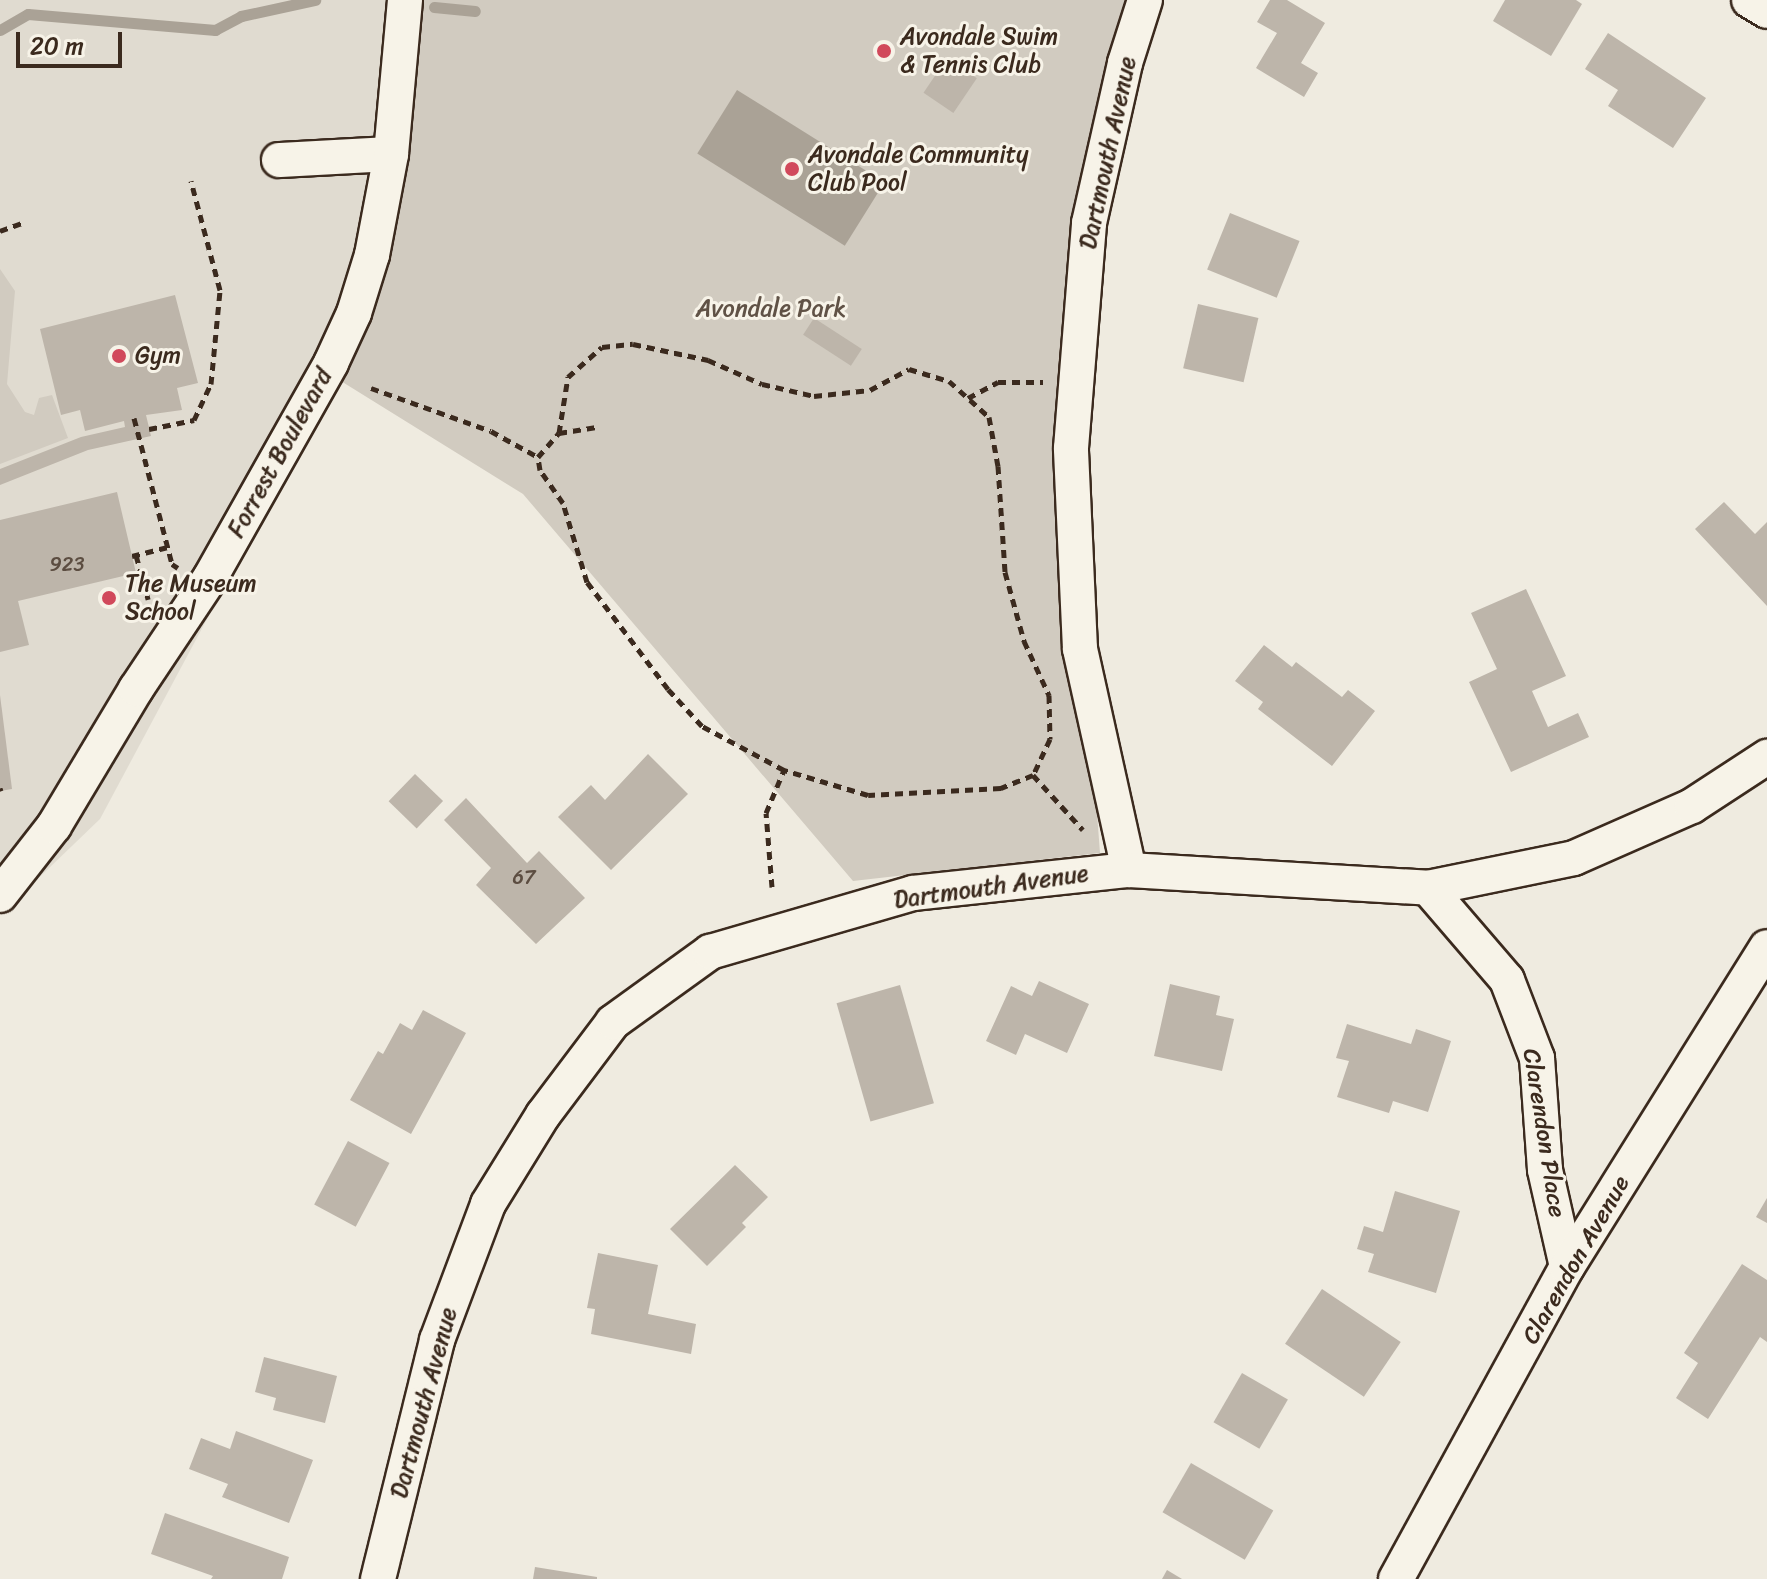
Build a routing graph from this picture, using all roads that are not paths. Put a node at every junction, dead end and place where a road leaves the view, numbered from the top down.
1 (405, 0) edge
2 (1145, 0) edge
3 (1749, 0) edge
4 (1767, 11) edge
5 (391, 154) junction
6 (279, 160) dead end
7 (1767, 757) edge
8 (1129, 870) junction
9 (1428, 888) junction
10 (0, 895) edge
11 (1767, 947) edge
12 (1567, 1267) junction
13 (378, 1579) edge
14 (1396, 1579) edge

1 - 5 street, Forrest Boulevard
2 - 8 street, Dartmouth Avenue
3 - 4 street
5 - 6 street
5 - 10 street, Forrest Boulevard
7 - 9 street
8 - 9 street
8 - 13 street, Dartmouth Avenue
9 - 12 street, Clarendon Place
11 - 12 street, Clarendon Avenue
12 - 14 street, Clarendon Avenue

